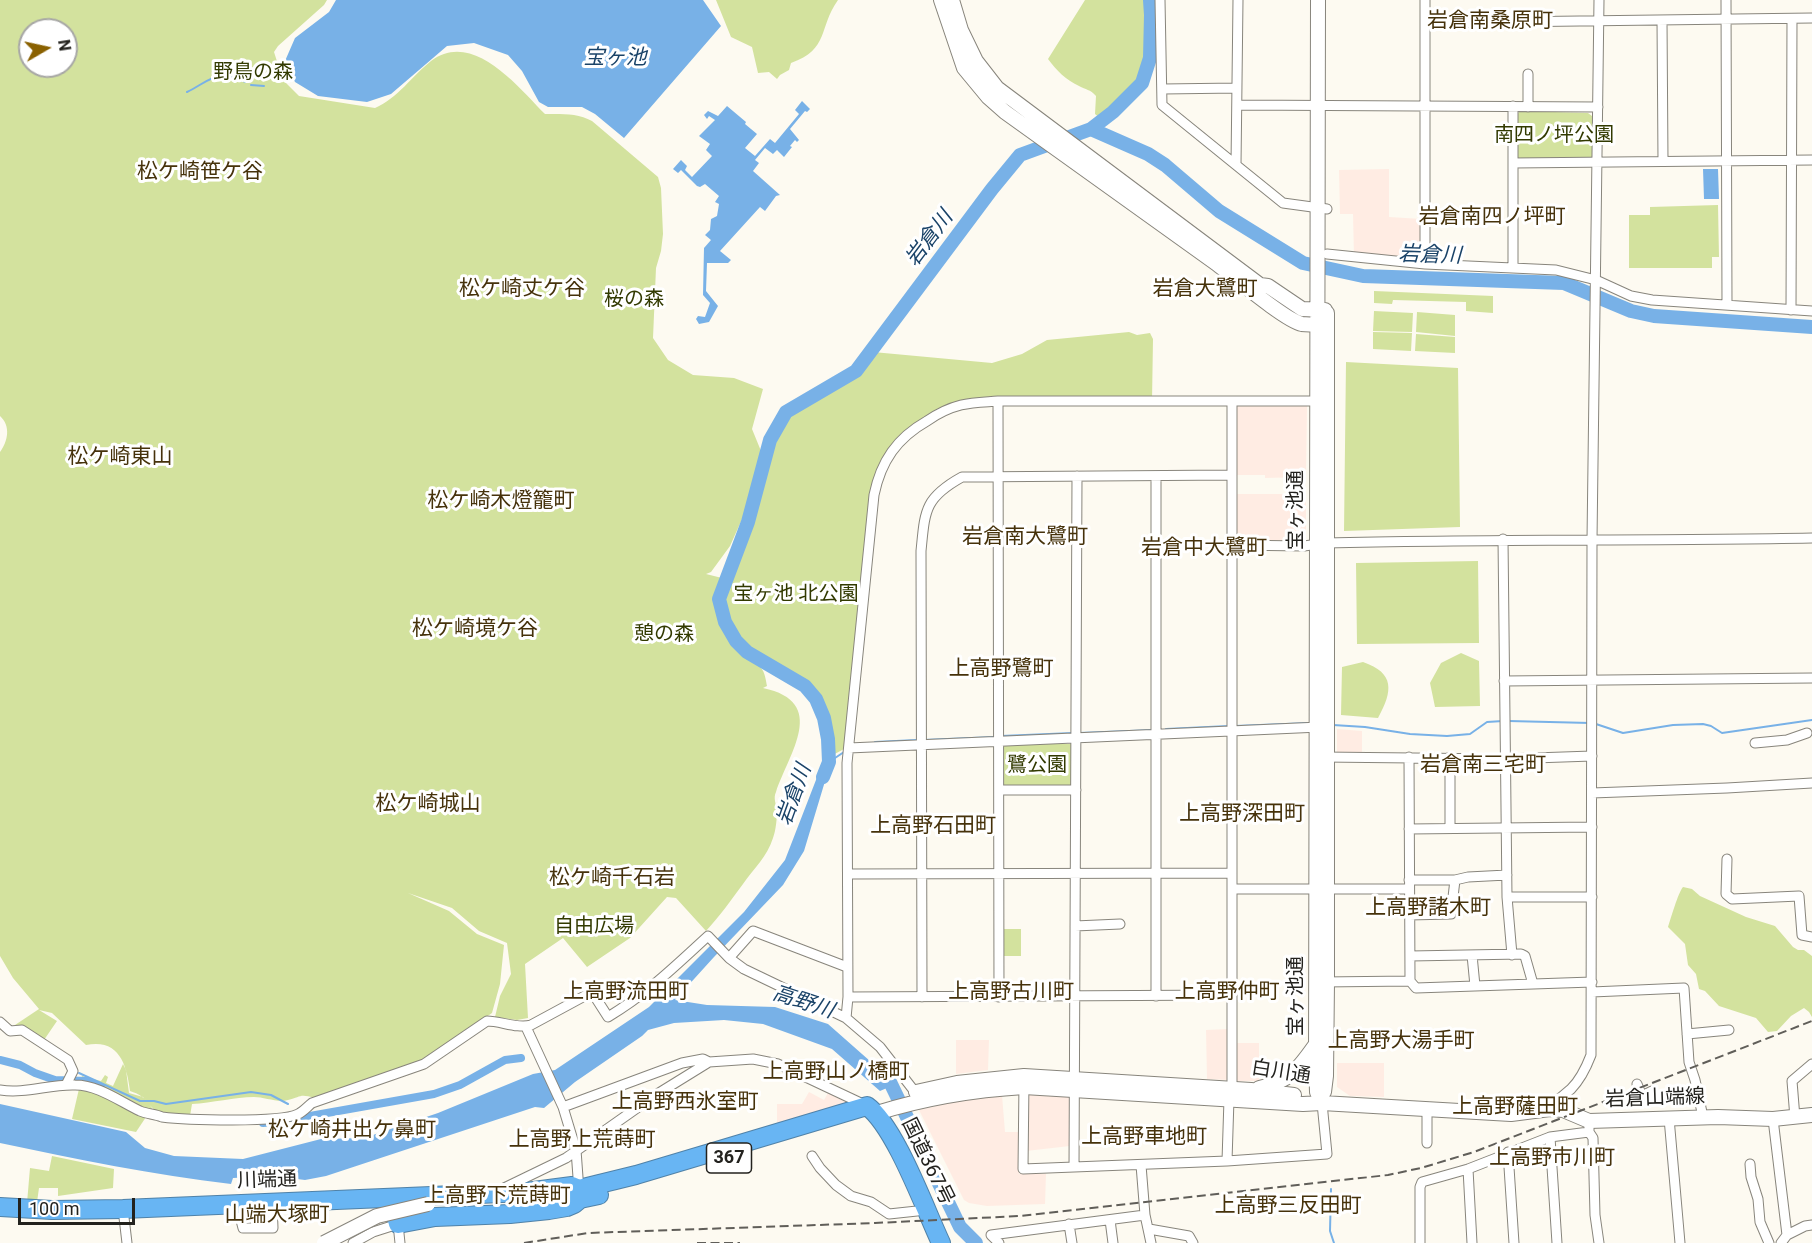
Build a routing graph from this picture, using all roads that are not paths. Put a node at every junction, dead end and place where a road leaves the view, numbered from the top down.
1 (941, 0) edge
2 (952, 0) edge
3 (1160, 0) edge
4 (1238, 0) edge
5 (1318, 0) edge
6 (1326, 0) edge
7 (1425, 0) edge
8 (1599, 0) edge
9 (1726, 0) edge
10 (1812, 18) edge
11 (1792, 19) junction
12 (1662, 20) junction
13 (1726, 20) junction
14 (1598, 21) junction
15 (1425, 23) junction
16 (1528, 74) dead end
17 (1237, 88) junction
18 (1163, 89) junction
19 (1237, 105) junction
20 (1323, 105) junction
21 (1425, 106) junction
22 (1513, 106) junction
23 (1528, 107) junction
24 (1598, 107) junction
25 (1792, 160) junction
26 (1812, 160) edge
27 (1663, 161) junction
28 (1726, 161) junction
29 (1597, 162) junction
30 (1513, 163) junction
31 (1236, 165) junction
32 (1098, 172) junction
33 (1323, 208) junction
34 (1324, 256) junction
35 (1425, 264) junction
36 (1513, 267) junction
37 (1596, 280) junction
38 (1727, 304) junction
39 (1791, 310) junction
40 (1812, 311) edge
41 (1323, 317) junction
42 (999, 401) junction
43 (1232, 401) junction
44 (1323, 401) junction
45 (1232, 475) junction
46 (1077, 476) junction
47 (1156, 476) junction
48 (999, 477) junction
49 (1812, 538) edge
50 (1503, 539) junction
51 (1592, 540) junction
52 (1322, 544) junction
53 (1232, 545) junction
54 (1812, 678) edge
55 (1592, 680) junction
56 (1504, 681) junction
57 (1321, 727) junction
58 (1232, 731) junction
59 (1807, 733) edge
60 (1156, 734) junction
61 (1076, 738) junction
62 (999, 741) junction
63 (1755, 743) dead end
64 (922, 745) junction
65 (849, 748) junction
66 (1592, 756) junction
67 (1409, 757) junction
68 (1450, 757) junction
69 (1322, 758) junction
70 (1505, 759) junction
71 (1812, 783) edge
72 (999, 790) junction
73 (1076, 790) junction
74 (1592, 793) junction
75 (1592, 827) junction
76 (1450, 828) junction
77 (1506, 828) junction
78 (1409, 829) junction
79 (1727, 859) dead end
80 (1075, 873) junction
81 (1156, 873) junction
82 (1232, 873) junction
83 (848, 874) junction
84 (920, 874) junction
85 (999, 874) junction
86 (1507, 875) junction
87 (1455, 880) junction
88 (1409, 884) junction
89 (1232, 889) junction
90 (1321, 889) junction
91 (1507, 897) junction
92 (1593, 897) junction
93 (1409, 915) junction
94 (1120, 924) dead end
95 (1075, 926) junction
96 (1812, 937) edge
97 (1512, 955) junction
98 (1410, 956) junction
99 (1472, 956) junction
100 (729, 958) junction
101 (847, 967) junction
102 (1410, 981) junction
103 (1322, 982) junction
104 (1533, 984) junction
105 (1475, 986) junction
106 (1592, 987) junction
107 (1232, 995) junction
108 (999, 996) junction
109 (1075, 996) junction
110 (1155, 996) junction
111 (848, 997) junction
112 (922, 997) junction
113 (846, 1018) junction
114 (0, 1022) edge
115 (526, 1027) junction
116 (1730, 1029) dead end
117 (1687, 1034) junction
118 (1316, 1044) junction
119 (709, 1062) junction
120 (1812, 1064) edge
121 (68, 1081) junction
122 (1024, 1081) junction
123 (1074, 1084) junction
124 (1637, 1084) dead end
125 (0, 1090) edge
126 (1251, 1090) junction
127 (1652, 1091) dead end
128 (1231, 1094) junction
129 (912, 1096) junction
130 (1322, 1103) junction
131 (562, 1105) junction
132 (876, 1108) junction
133 (1427, 1109) junction
134 (1550, 1109) junction
135 (1812, 1115) edge
136 (1703, 1117) junction
137 (1669, 1118) junction
138 (1795, 1118) junction
139 (1773, 1119) junction
140 (1589, 1126) junction
141 (1550, 1137) junction
142 (1427, 1143) dead end
143 (576, 1150) junction
144 (1508, 1152) junction
145 (812, 1156) dead end
146 (1227, 1161) junction
147 (1750, 1164) dead end
148 (1141, 1165) junction
149 (1074, 1167) junction
150 (1468, 1169) junction
151 (499, 1193) junction
152 (579, 1194) junction
153 (392, 1199) junction
154 (273, 1203) junction
155 (237, 1205) junction
156 (0, 1208) edge
157 (429, 1208) junction
158 (924, 1208) junction
159 (123, 1209) junction
160 (1145, 1215) junction
161 (1110, 1220) junction
162 (398, 1224) junction
163 (1069, 1224) junction
164 (1812, 1225) edge
165 (1149, 1229) junction
166 (1787, 1235) junction
167 (127, 1243) edge
168 (324, 1243) edge
169 (340, 1243) edge
170 (353, 1243) edge
171 (400, 1243) edge
172 (941, 1243) edge
173 (999, 1243) edge
174 (1072, 1243) edge
175 (1113, 1243) edge
176 (1152, 1243) edge
177 (1193, 1243) edge
178 (1420, 1243) edge
179 (1472, 1243) edge
180 (1514, 1243) edge
181 (1557, 1243) edge
182 (1599, 1243) edge
183 (1680, 1243) edge
184 (1769, 1243) edge
185 (1781, 1243) edge

1 - 32 street
2 - 32 street
3 - 18 street
4 - 17 street
5 - 20 street, 宝ヶ池通
6 - 20 street, 宝ヶ池通
7 - 15 street
8 - 14 street
9 - 13 street
10 - 11 street
11 - 13 street
11 - 25 street
12 - 13 street
12 - 14 street
12 - 27 street
13 - 28 street
14 - 15 street
14 - 24 street
15 - 21 street
16 - 23 street
17 - 18 street
17 - 19 street
18 - 31 street
19 - 20 street
19 - 31 street
20 - 21 street
20 - 33 street, 宝ヶ池通
21 - 22 street
21 - 35 street
22 - 23 street
22 - 30 street
23 - 24 street
24 - 29 street
25 - 26 street
25 - 28 street
25 - 39 street
27 - 28 street
27 - 29 street
28 - 38 street
29 - 30 street
29 - 37 street
30 - 36 street
31 - 33 street
32 - 41 street
33 - 34 street, 宝ヶ池通
34 - 35 street
34 - 41 street, 宝ヶ池通
35 - 36 street
36 - 37 street
37 - 38 street
37 - 51 street
38 - 39 street
39 - 40 street
41 - 44 street, 宝ヶ池通
42 - 43 street
42 - 48 street
42 - 65 street
43 - 44 street
43 - 45 street
44 - 52 street, 宝ヶ池通
45 - 47 street
45 - 53 street
46 - 47 street
46 - 48 street
46 - 61 street
47 - 60 street
48 - 62 street
48 - 64 street
49 - 51 street
50 - 51 street
50 - 52 street
50 - 56 street
51 - 55 street
52 - 53 street
52 - 57 street, 宝ヶ池通
53 - 58 street
54 - 55 street
55 - 56 street
55 - 66 street
56 - 70 street
57 - 58 street
57 - 69 street, 宝ヶ池通
58 - 60 street
58 - 82 street
59 - 63 street
60 - 61 street
60 - 81 street
61 - 62 street
61 - 73 street
62 - 64 street
62 - 72 street
64 - 65 street
64 - 84 street
65 - 83 street
66 - 70 street
66 - 74 street
67 - 68 street
67 - 69 street
67 - 78 street
68 - 70 street
68 - 76 street
69 - 90 street, 宝ヶ池通
70 - 77 street
71 - 74 street
72 - 73 street
72 - 85 street
73 - 80 street
74 - 75 street
75 - 77 street
75 - 92 street
76 - 77 street
76 - 78 street
77 - 86 street
78 - 88 street
79 - 96 street
80 - 81 street
80 - 85 street
80 - 95 street
81 - 82 street
81 - 110 street
82 - 89 street
83 - 84 street
83 - 101 street
84 - 85 street
84 - 112 street
85 - 108 street
86 - 87 street
86 - 91 street
87 - 88 street
87 - 93 street
88 - 90 street
88 - 93 street
89 - 90 street
89 - 107 street
90 - 103 street, 宝ヶ池通
91 - 92 street
91 - 97 street
92 - 106 street
93 - 98 street
94 - 95 street
95 - 109 street
97 - 99 street
97 - 104 street
98 - 99 street
98 - 102 street
99 - 105 street
100 - 101 street
100 - 113 street
100 - 115 street
101 - 111 street
102 - 103 street
102 - 105 street
103 - 118 street, 宝ヶ池通
103 - 130 street, 宝ヶ池通
104 - 105 street
104 - 106 street
106 - 117 street
106 - 134 street
107 - 110 street
107 - 128 street
108 - 109 street
108 - 112 street
109 - 110 street
109 - 123 street
111 - 112 street
111 - 113 street
113 - 129 street
114 - 121 street
115 - 121 street
115 - 131 street
116 - 117 street
117 - 136 street
118 - 126 street
118 - 130 street, 宝ヶ池通
119 - 131 street
119 - 132 street
119 - 143 street
120 - 138 street
121 - 125 street
122 - 123 street, 白川通
122 - 129 street, 白川通
122 - 149 street
123 - 128 street, 白川通
123 - 149 street
124 - 127 street
126 - 128 street, 白川通
126 - 130 street, 白川通
128 - 130 street, 白川通
128 - 146 street
129 - 132 street, 白川通
130 - 133 street, 岩倉山端線
130 - 146 street
131 - 143 street
132 - 152 highway, 白川通 / 367
132 - 158 highway, 国道367号
133 - 134 street, 岩倉山端線
133 - 142 street
134 - 140 street, 岩倉山端線
135 - 138 street, 岩倉山端線
136 - 137 street, 岩倉山端線
136 - 139 street, 岩倉山端線
137 - 140 street, 岩倉山端線
137 - 183 street
138 - 139 street, 岩倉山端線
139 - 166 street
140 - 141 street
140 - 182 street
141 - 144 street
141 - 181 street
143 - 151 street
143 - 152 street
144 - 150 street
144 - 180 street
145 - 158 street
146 - 148 street
147 - 184 street
148 - 149 street
148 - 160 street
150 - 178 street
150 - 179 street
151 - 152 highway, 川端通 / 367
151 - 153 highway, 川端通 / 367
152 - 157 street, 白川通
152 - 162 highway, 367
153 - 154 highway, 川端通 / 367
153 - 162 highway
154 - 155 highway, 川端通 / 367
154 - 155 street
155 - 159 highway, 川端通 / 367
156 - 159 highway, 川端通 / 367
157 - 168 street, 白川通, bridge
157 - 169 street, 白川通
158 - 172 highway, 国道367号
159 - 167 street
160 - 161 street
160 - 165 street
161 - 163 street
161 - 175 street
162 - 170 street
162 - 171 street
163 - 173 street
163 - 174 street
164 - 166 street
165 - 176 street
165 - 177 street
166 - 185 street

